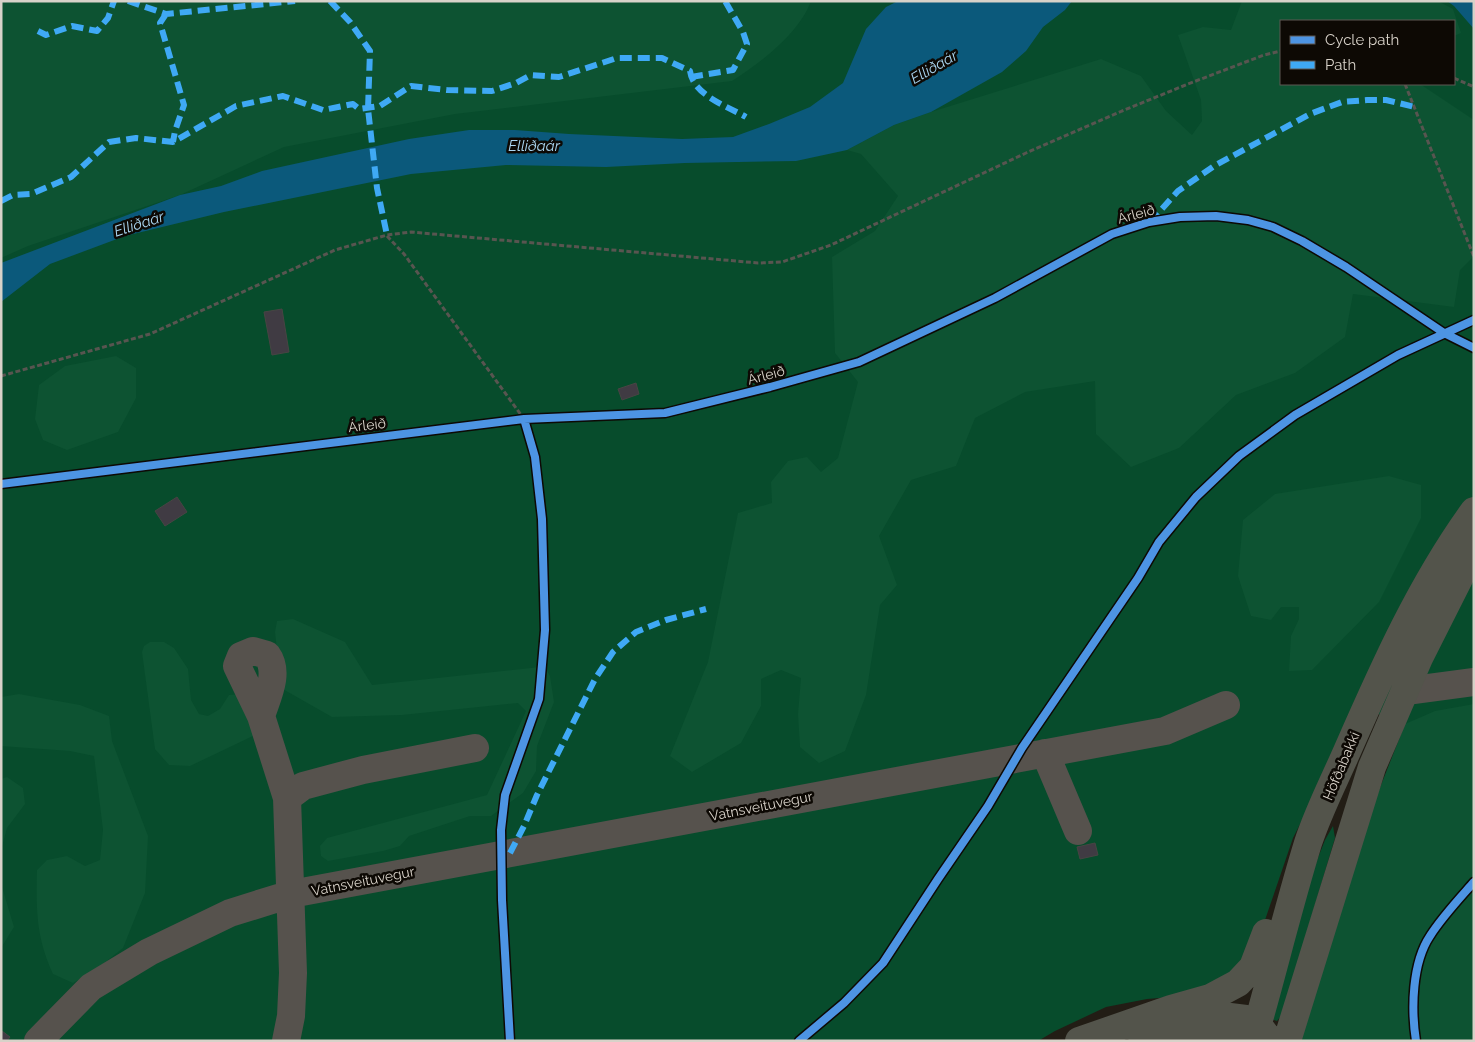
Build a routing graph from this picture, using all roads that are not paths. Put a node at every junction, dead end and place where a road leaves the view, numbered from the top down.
1 (1474, 511) edge
2 (1474, 548) edge
3 (1474, 682) edge
4 (1406, 691) junction
5 (1226, 705) dead end
6 (261, 716) dead end
7 (474, 748) dead end
8 (1045, 753) junction
9 (287, 798) junction
10 (1078, 831) dead end
11 (1309, 841) junction
12 (291, 894) junction
13 (1171, 1009) junction
14 (1120, 1026) junction
15 (1272, 1036) edge
16 (38, 1041) edge
17 (286, 1041) edge
18 (1079, 1041) edge
19 (1236, 1041) edge

1 - 11 main road, Höfðabakki
2 - 4 main road, Höfðabakki
3 - 4 street
4 - 15 main road, Höfðabakki
5 - 8 street, Vatnsveituvegur
6 - 9 street, Vatnsveituvegur
7 - 9 street
8 - 10 street
8 - 12 street, Vatnsveituvegur
9 - 12 street, Vatnsveituvegur
11 - 13 main road
11 - 15 main road, Höfðabakki
12 - 16 street, Vatnsveituvegur
12 - 17 street, Vatnsveituvegur
13 - 14 main road
13 - 15 main road
14 - 18 main road
14 - 19 main road

